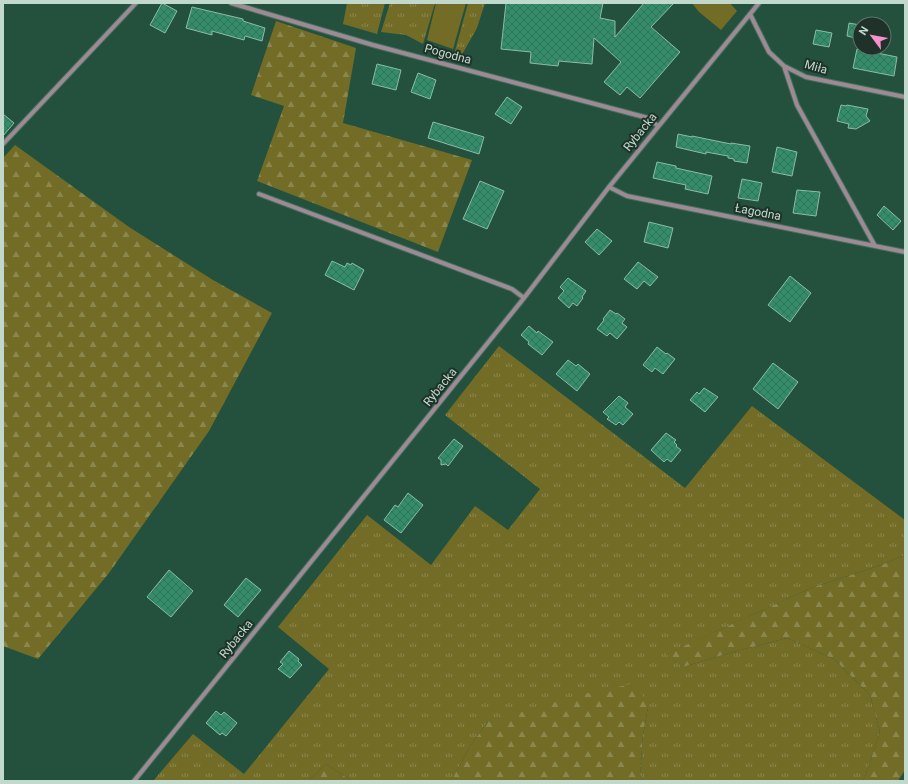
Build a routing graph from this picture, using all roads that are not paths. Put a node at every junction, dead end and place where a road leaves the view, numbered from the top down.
1 (136, 3) edge
2 (231, 3) edge
3 (759, 3) edge
4 (750, 14) junction
5 (784, 66) junction
6 (905, 97) edge
7 (658, 126) junction
8 (3, 144) edge
9 (609, 187) junction
10 (259, 194) dead end
11 (875, 246) junction
12 (905, 252) edge
13 (524, 298) junction
14 (134, 781) edge

1 - 8 street
2 - 7 street, Pogodna
3 - 4 street, Rybacka
4 - 5 street, Miła
4 - 7 street, Rybacka
5 - 6 street, Miła
5 - 11 street
7 - 9 street, Rybacka
9 - 11 street, Łagodna
9 - 13 street, Rybacka
10 - 13 street
11 - 12 street, Łagodna
13 - 14 street, Rybacka

